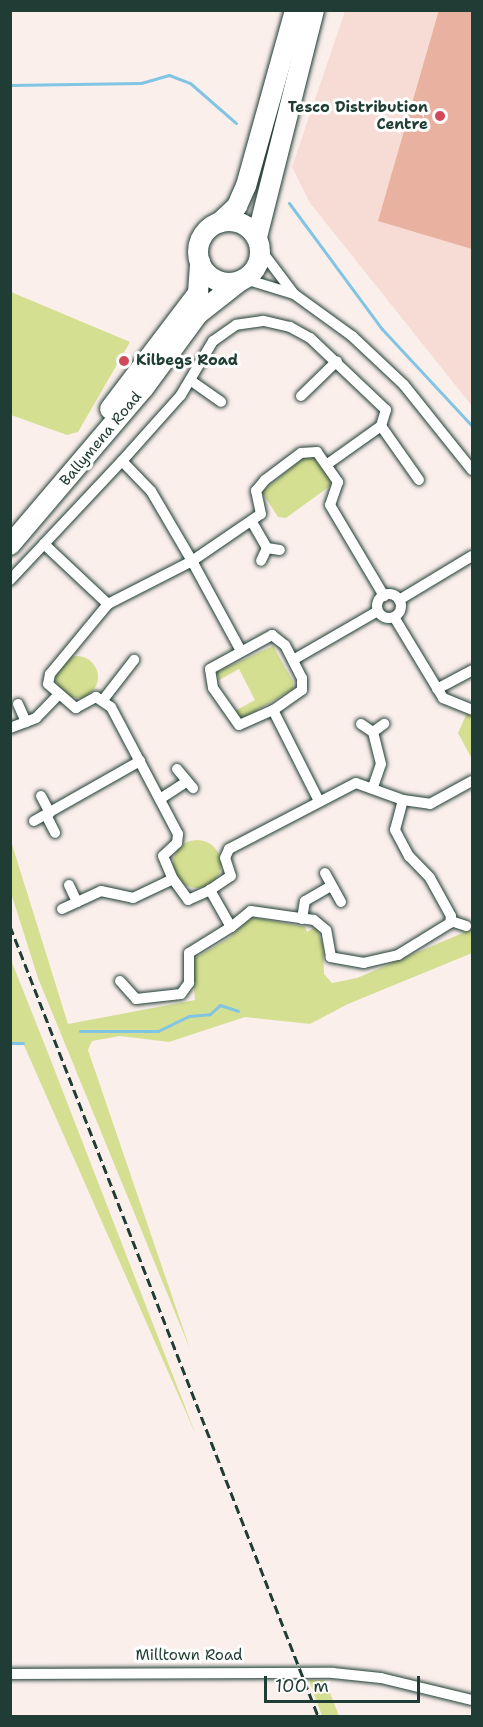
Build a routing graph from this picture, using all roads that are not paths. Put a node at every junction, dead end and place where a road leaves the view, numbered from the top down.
1 (295, 10) edge
2 (314, 10) edge
3 (219, 223) junction
4 (258, 243) junction
5 (200, 262) junction
6 (242, 281) junction
7 (294, 294) junction
8 (337, 361) junction
9 (190, 380) junction
10 (301, 396) dead end
11 (221, 402) dead end
12 (381, 426) junction
13 (122, 461) junction
14 (329, 463) junction
15 (472, 470) edge
16 (419, 480) dead end
17 (252, 522) junction
18 (10, 542) edge
19 (44, 544) junction
20 (267, 548) junction
21 (280, 550) dead end
22 (472, 556) edge
23 (192, 561) junction
24 (261, 561) dead end
25 (10, 580) edge
26 (384, 596) junction
27 (399, 600) junction
28 (108, 604) junction
29 (378, 612) junction
30 (394, 617) junction
31 (240, 650) junction
32 (134, 660) dead end
33 (293, 660) junction
34 (472, 670) edge
35 (437, 689) junction
36 (59, 694) junction
37 (103, 700) junction
38 (18, 704) dead end
39 (273, 710) junction
40 (472, 710) edge
41 (26, 722) junction
42 (360, 724) dead end
43 (384, 724) dead end
44 (10, 728) edge
45 (373, 732) junction
46 (140, 761) junction
47 (177, 768) dead end
48 (472, 781) edge
49 (373, 787) junction
50 (41, 795) dead end
51 (160, 799) junction
52 (403, 800) junction
53 (319, 801) junction
54 (48, 814) junction
55 (34, 821) dead end
56 (55, 833) dead end
57 (325, 873) dead end
58 (173, 879) junction
59 (69, 885) dead end
60 (331, 886) junction
61 (210, 890) junction
62 (77, 902) junction
63 (341, 902) dead end
64 (62, 909) dead end
65 (302, 919) junction
66 (451, 921) junction
67 (466, 926) dead end
68 (231, 927) junction
69 (120, 981) dead end
70 (10, 1674) edge
71 (472, 1701) edge

1 - 3 highway
2 - 4 highway
3 - 4 highway
3 - 5 highway
4 - 6 highway
4 - 7 street
5 - 6 highway
5 - 18 highway, Ballymena Road
6 - 7 street
6 - 18 highway, Ballymena Road
7 - 15 street
8 - 9 street
8 - 10 street
8 - 12 street
9 - 11 street
9 - 13 street
12 - 14 street
12 - 16 street
13 - 19 street
13 - 23 street
14 - 17 street
14 - 26 street
17 - 20 street
17 - 23 street
19 - 25 street
19 - 28 street
20 - 21 street
20 - 24 street
22 - 27 street
23 - 28 street
23 - 31 street
26 - 27 street
26 - 29 street
27 - 30 street
28 - 36 street
29 - 30 street
29 - 33 street
30 - 35 street
31 - 33 street
31 - 39 street
32 - 37 street
33 - 39 street
34 - 35 street
35 - 40 street
36 - 37 street
36 - 41 street
37 - 46 street
38 - 41 street
39 - 53 street
41 - 44 street
42 - 45 street
43 - 45 street
45 - 49 street
46 - 51 street
46 - 54 street
47 - 51 street
48 - 52 street
49 - 52 street
49 - 53 street
50 - 54 street
51 - 58 street
52 - 66 street
53 - 61 street
54 - 55 street
54 - 56 street
57 - 60 street
58 - 61 street
58 - 62 street
59 - 62 street
60 - 63 street
60 - 65 street
61 - 68 street
62 - 64 street
65 - 66 street
65 - 68 street
66 - 67 street
68 - 69 street
70 - 71 street, Milltown Road

